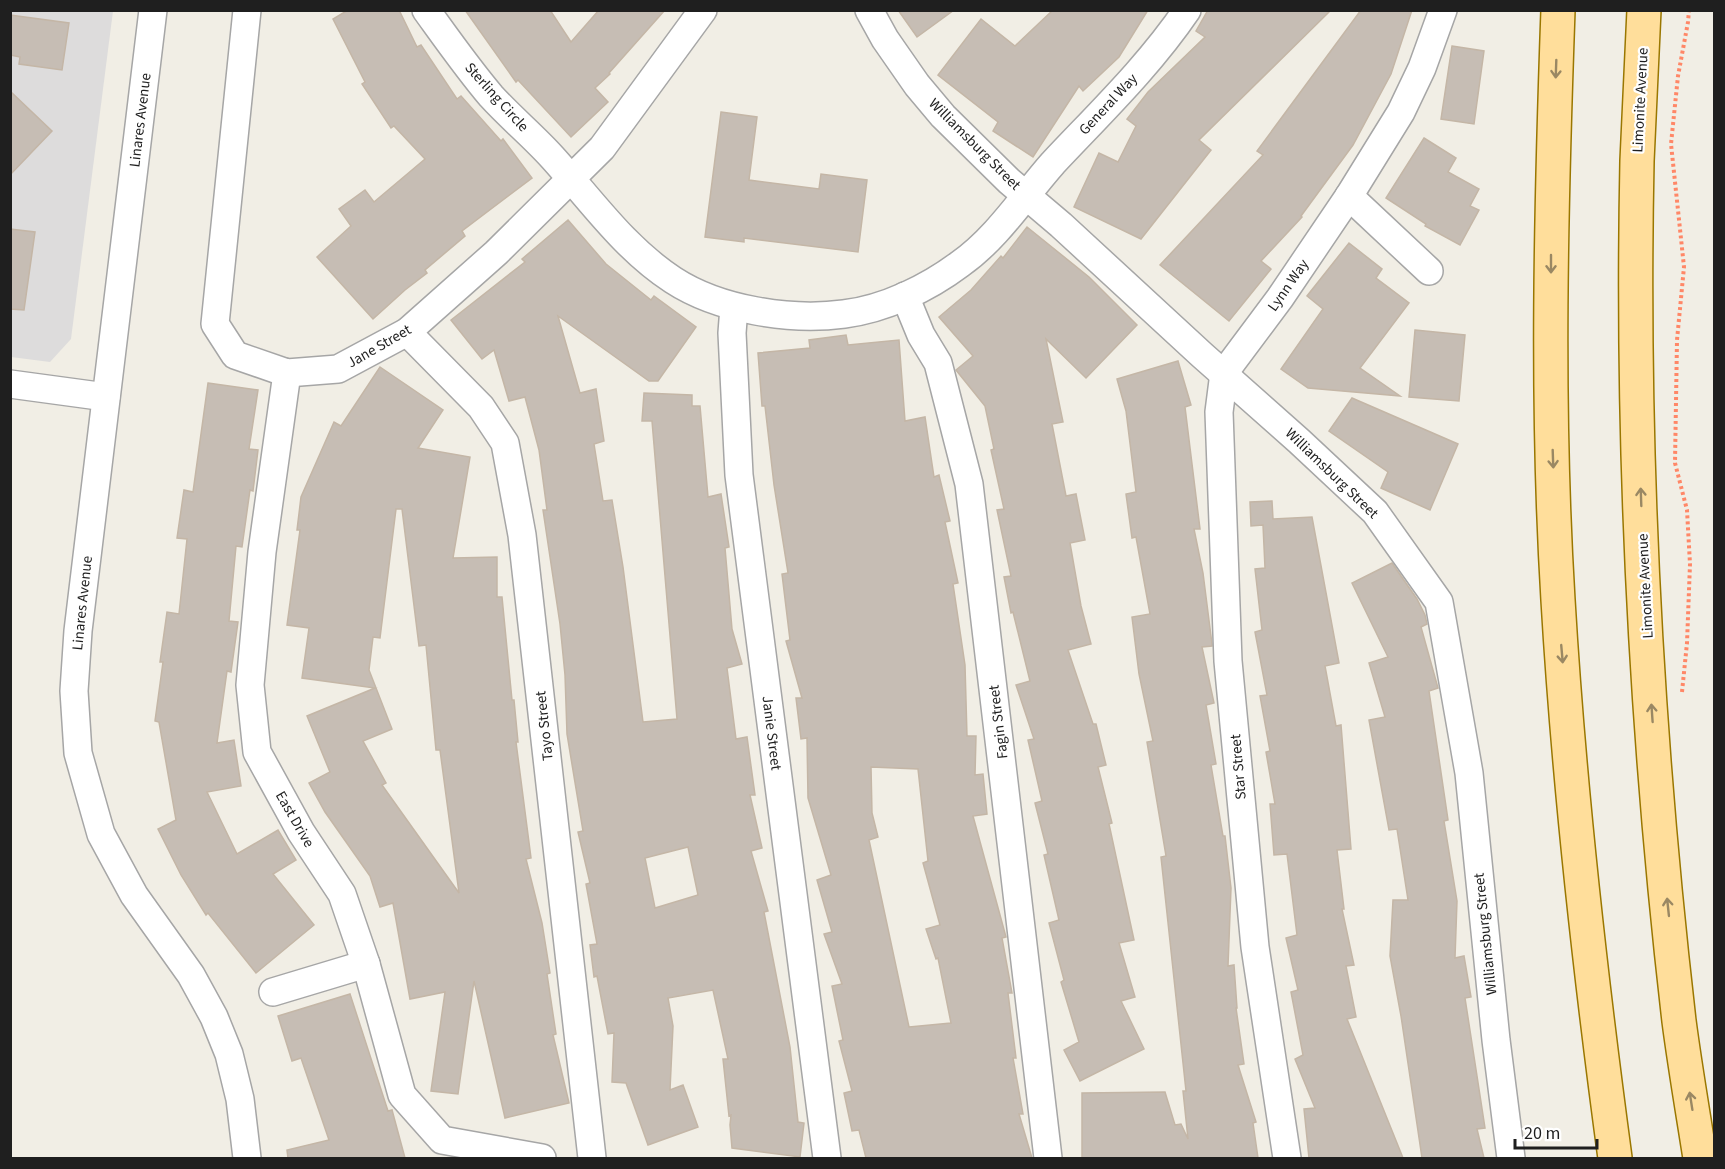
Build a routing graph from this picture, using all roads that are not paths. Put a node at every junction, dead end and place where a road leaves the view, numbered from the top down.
1 (153, 10) edge
2 (247, 10) edge
3 (426, 10) edge
4 (703, 10) edge
5 (869, 10) edge
6 (1187, 10) edge
7 (1443, 10) edge
8 (1558, 10) edge
9 (1644, 10) edge
10 (571, 180) junction
11 (1027, 196) junction
12 (1349, 196) junction
13 (1429, 270) dead end
14 (905, 296) junction
15 (734, 307) junction
16 (408, 332) junction
17 (287, 373) junction
18 (1224, 373) junction
19 (10, 384) edge
20 (106, 397) junction
21 (366, 964) junction
22 (273, 992) dead end
23 (247, 1158) edge
24 (542, 1158) edge
25 (592, 1158) edge
26 (826, 1158) edge
27 (1048, 1158) edge
28 (1287, 1158) edge
29 (1511, 1158) edge
30 (1615, 1158) edge
31 (1700, 1158) edge

1 - 20 street, Linares Avenue
2 - 17 street, Jane Street
3 - 10 street, Sterling Circle
4 - 10 street, Jane Street
5 - 11 street, Williamsburg Street
6 - 11 street, General Way
7 - 12 street, Lynn Way
8 -> 30 main road
31 -> 9 main road, Limonite Avenue
10 - 15 street, Sterling Circle
10 - 16 street, Jane Street
11 - 14 street, General Way
11 - 18 street, Williamsburg Street
12 - 13 street
12 - 18 street, Lynn Way
14 - 15 street, General Way
14 - 27 street, Fagin Street
15 - 26 street, Janie Street
16 - 17 street, Jane Street
16 - 25 street, Tayo Street
17 - 21 street, East Drive
18 - 28 street, Star Street
18 - 29 street, Williamsburg Street
19 - 20 street
20 - 23 street, Linares Avenue
21 - 22 street
21 - 24 street, East Drive

